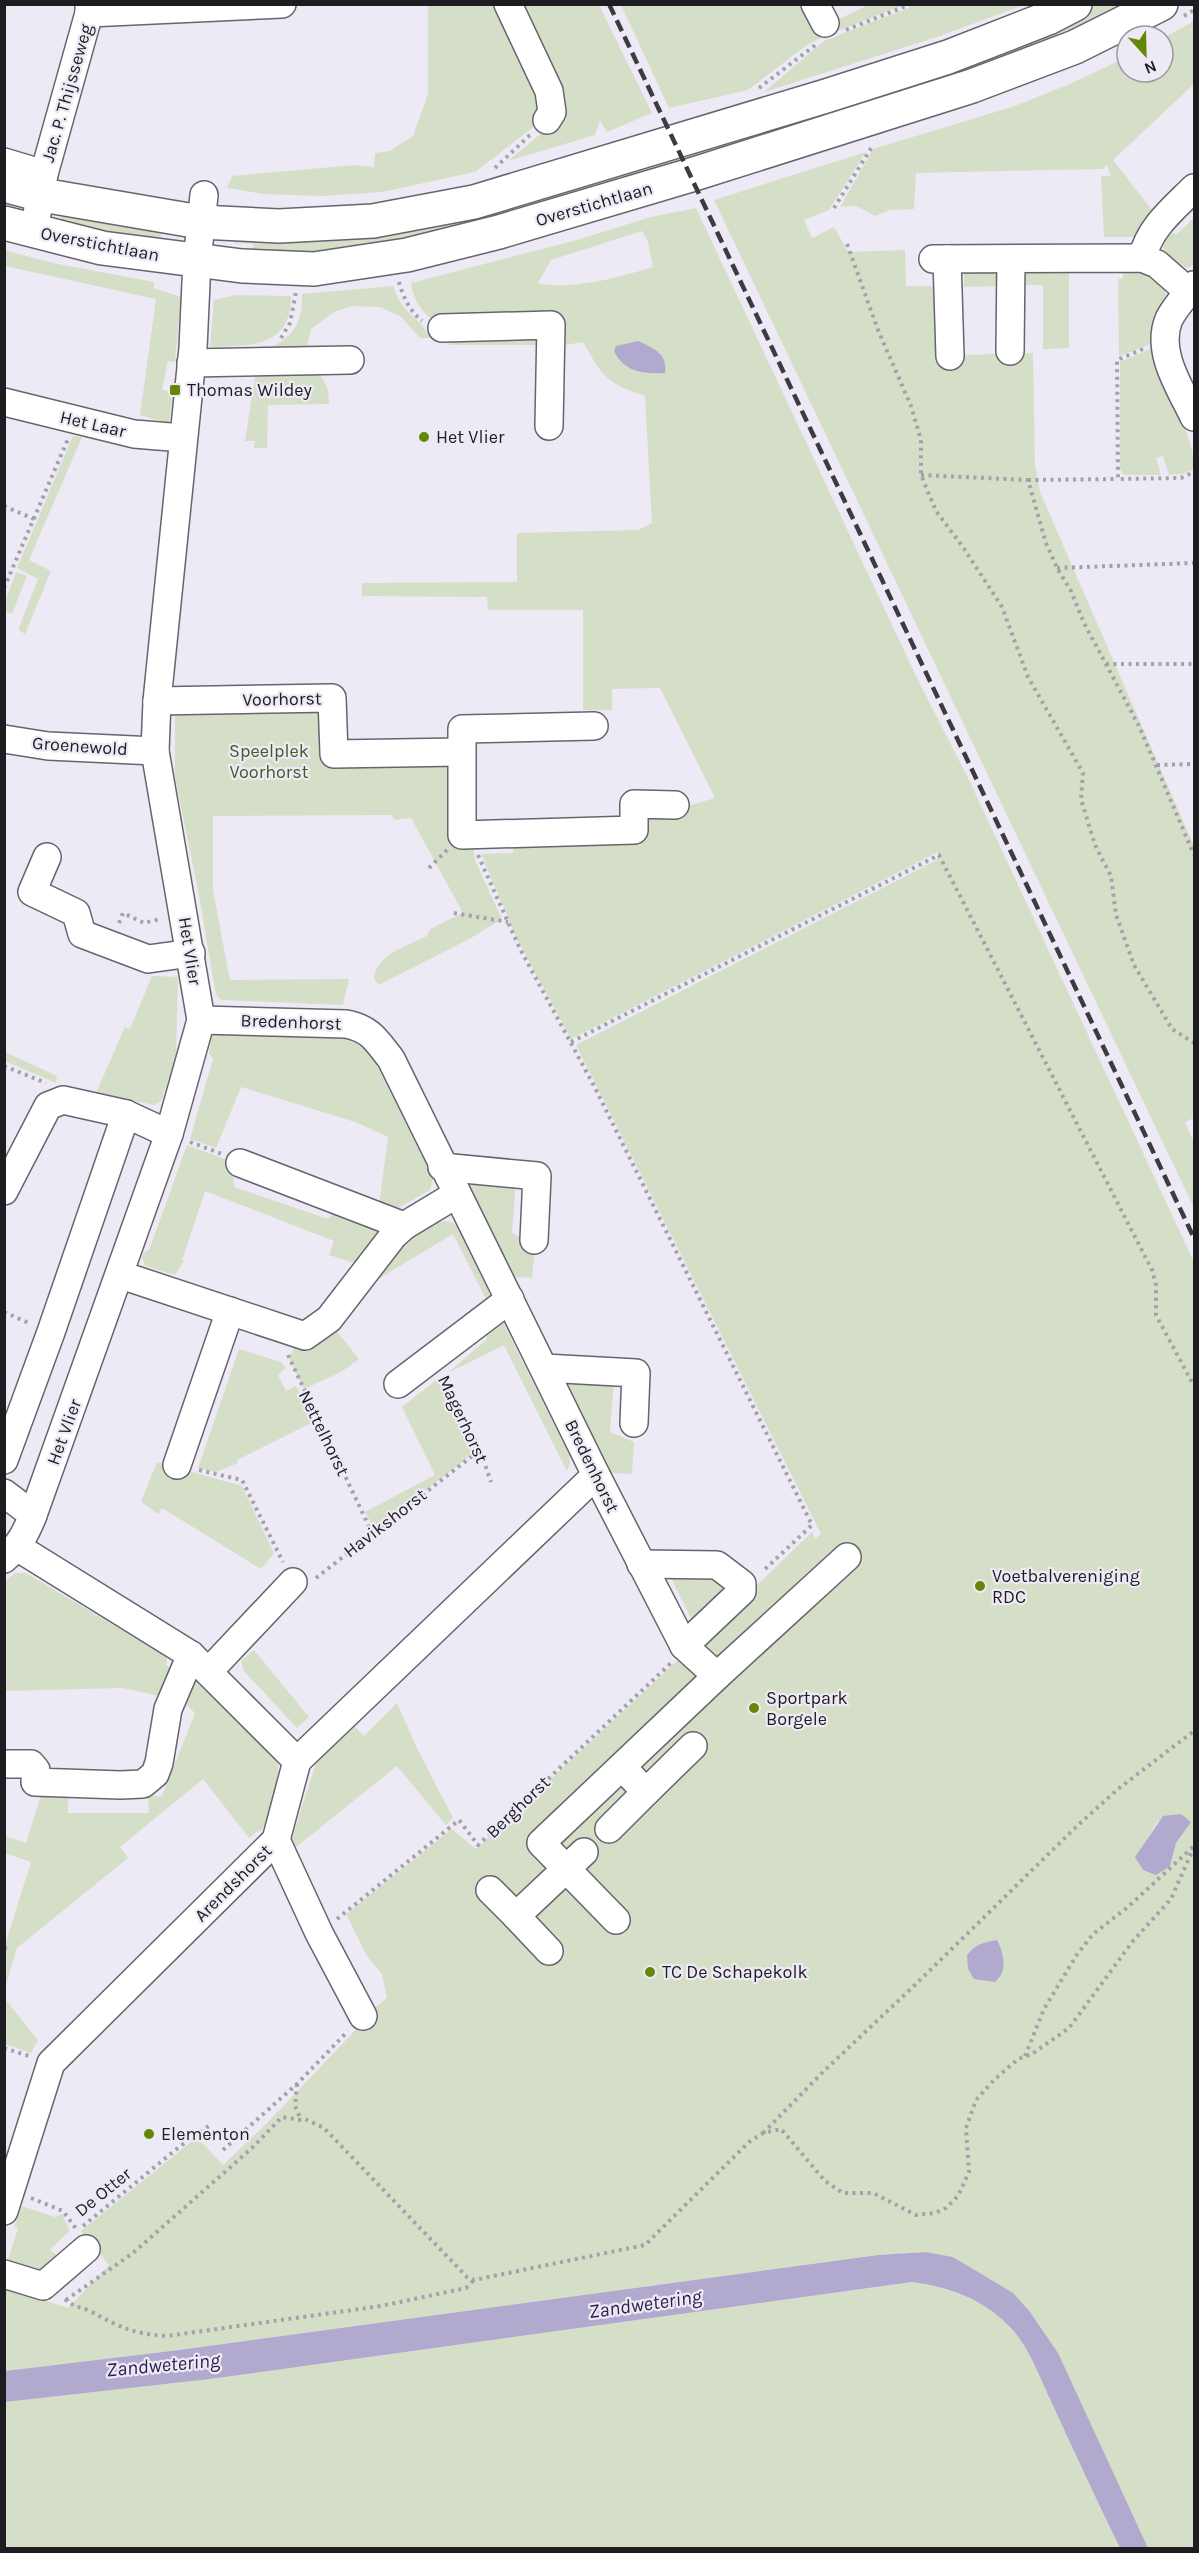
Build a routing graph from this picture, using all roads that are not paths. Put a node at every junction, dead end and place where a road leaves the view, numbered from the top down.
1 (282, 4) edge
2 (508, 4) edge
3 (1075, 4) edge
4 (1161, 4) edge
5 (89, 9) edge
6 (547, 120) road end
7 (4, 162) edge
8 (43, 184) junction
9 (4, 185) edge
10 (1194, 188) edge
11 (202, 208) junction
12 (19, 227) edge
13 (1143, 258) junction
14 (1011, 259) junction
15 (197, 261) junction
16 (1192, 288) edge
17 (441, 328) road end
18 (1010, 351) dead end
19 (950, 357) dead end
20 (350, 360) dead end
21 (191, 363) junction
22 (4, 402) edge
23 (1193, 410) edge
24 (549, 426) dead end
25 (183, 438) junction
26 (157, 701) junction
27 (594, 726) dead end
28 (4, 739) edge
29 (155, 751) junction
30 (460, 752) junction
31 (675, 805) dead end
32 (47, 857) dead end
33 (191, 953) junction
34 (201, 1020) junction
35 (126, 1114) junction
36 (169, 1134) junction
37 (12, 1159) edge
38 (240, 1163) road end
39 (442, 1167) junction
40 (4, 1191) edge
41 (457, 1194) junction
42 (404, 1226) junction
43 (534, 1240) dead end
44 (120, 1275) junction
45 (510, 1299) junction
46 (231, 1311) junction
47 (544, 1368) junction
48 (398, 1384) dead end
49 (634, 1423) dead end
50 (4, 1460) edge
51 (177, 1465) road end
52 (596, 1475) junction
53 (4, 1493) edge
54 (33, 1515) junction
55 (11, 1553) edge
56 (847, 1557) dead end
57 (641, 1564) junction
58 (293, 1581) road end
59 (684, 1646) junction
60 (200, 1663) junction
61 (717, 1676) junction
62 (693, 1746) dead end
63 (297, 1761) junction
64 (4, 1764) edge
65 (622, 1767) junction
66 (646, 1791) junction
67 (609, 1829) dead end
68 (276, 1840) junction
69 (575, 1860) junction
70 (490, 1890) dead end
71 (516, 1916) junction
72 (616, 1920) dead end
73 (549, 1951) dead end
74 (363, 2016) road end
75 (4, 2211) edge
76 (86, 2249) dead end
77 (4, 2274) edge

1 - 5 street, Jac. P. Thijsseweg
2 - 6 street
3 - 11 main road, Overstichtlaan
4 - 15 main road, Overstichtlaan
5 - 8 street, Jac. P. Thijsseweg
7 - 8 street, Jac. P. Thijsseweg
8 - 9 main road, Overstichtlaan
8 - 11 main road, Overstichtlaan
8 - 12 street, Jac. P. Thijsseweg
10 - 13 street
11 - 15 street, Het Vlier
12 - 15 main road, Overstichtlaan
13 - 14 street
13 - 16 street
14 - 18 street
14 - 19 street
15 - 21 street, Het Vlier
16 - 23 street
17 - 24 street
20 - 21 street
21 - 25 street, Het Vlier
22 - 25 street, Het Laar
25 - 26 street, Het Vlier
26 - 29 street, Het Vlier
26 - 30 street, Voorhorst
27 - 30 street
28 - 29 street, Groenewold
29 - 33 street, Het Vlier
30 - 31 street
32 - 33 street
33 - 34 street, Het Vlier
34 - 36 street, Het Vlier
34 - 39 street, Bredenhorst
35 - 36 street
35 - 37 street
35 - 50 street
36 - 44 street, Het Vlier
37 - 40 street
38 - 42 street
39 - 41 street, Bredenhorst
39 - 43 street
41 - 42 street
41 - 45 street, Bredenhorst
42 - 46 street
44 - 46 street
44 - 54 street, Het Vlier
45 - 47 street, Bredenhorst
45 - 48 street, Magerhorst
46 - 51 street
47 - 49 street
47 - 52 street, Bredenhorst
52 - 57 street, Bredenhorst
52 - 63 street
53 - 54 street
54 - 55 street, Het Vlier
55 - 60 street
56 - 61 street
57 - 59 street, Bredenhorst
57 - 59 street
58 - 60 street
59 - 61 street
60 - 63 street
60 - 64 street
61 - 65 street
62 - 66 street
63 - 68 street, Arendshorst
65 - 66 street
65 - 69 street
66 - 67 street
68 - 74 street
68 - 75 street, Arendshorst
69 - 71 street
69 - 72 street
70 - 71 street
71 - 73 street
76 - 77 street

